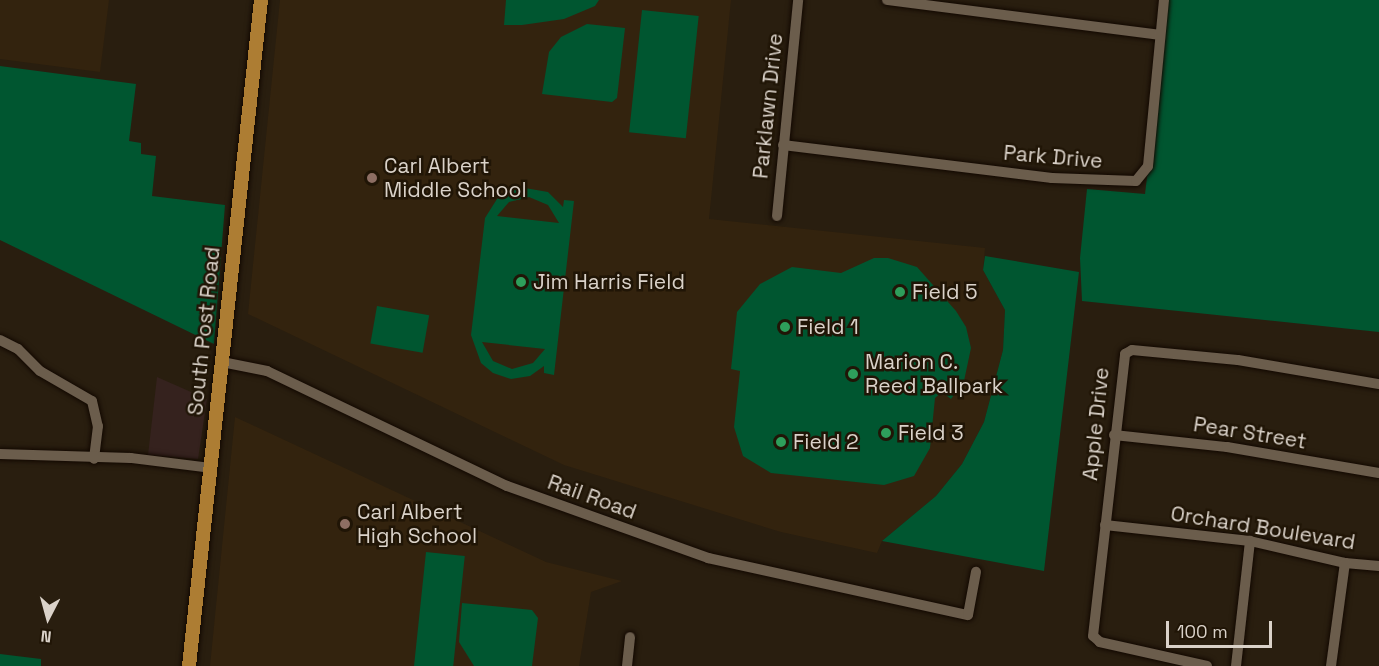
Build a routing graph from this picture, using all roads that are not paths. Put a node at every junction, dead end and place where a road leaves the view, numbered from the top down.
1 (261, 0) edge
2 (798, 0) edge
3 (887, 0) edge
4 (1164, 0) edge
5 (1160, 35) junction
6 (783, 145) junction
7 (777, 216) dead end
8 (0, 340) edge
9 (222, 362) junction
10 (1379, 384) edge
11 (1114, 435) junction
12 (0, 454) edge
13 (94, 459) junction
14 (211, 468) junction
15 (1379, 473) edge
16 (1105, 525) junction
17 (1250, 541) junction
18 (1345, 563) junction
19 (1379, 566) edge
20 (976, 572) dead end
21 (630, 637) dead end
22 (189, 666) edge
23 (627, 666) edge
24 (1207, 666) edge
25 (1236, 666) edge
26 (1332, 666) edge

1 - 9 main road, South Post Road
2 - 6 street, Parklawn Drive
3 - 5 street
4 - 5 street, Park Drive
5 - 6 street, Park Drive
6 - 7 street, Parklawn Drive
8 - 13 street
9 - 14 main road, South Post Road
9 - 20 street, Rail Road
10 - 11 street, Apple Drive
11 - 15 street, Pear Street
11 - 16 street, Apple Drive
12 - 13 street
13 - 14 street
14 - 22 main road, South Post Road
16 - 17 street, Orchard Boulevard
16 - 24 street, Apple Drive
17 - 18 street, Orchard Boulevard
17 - 25 street
18 - 19 street, Orchard Boulevard
18 - 26 street
21 - 23 street

